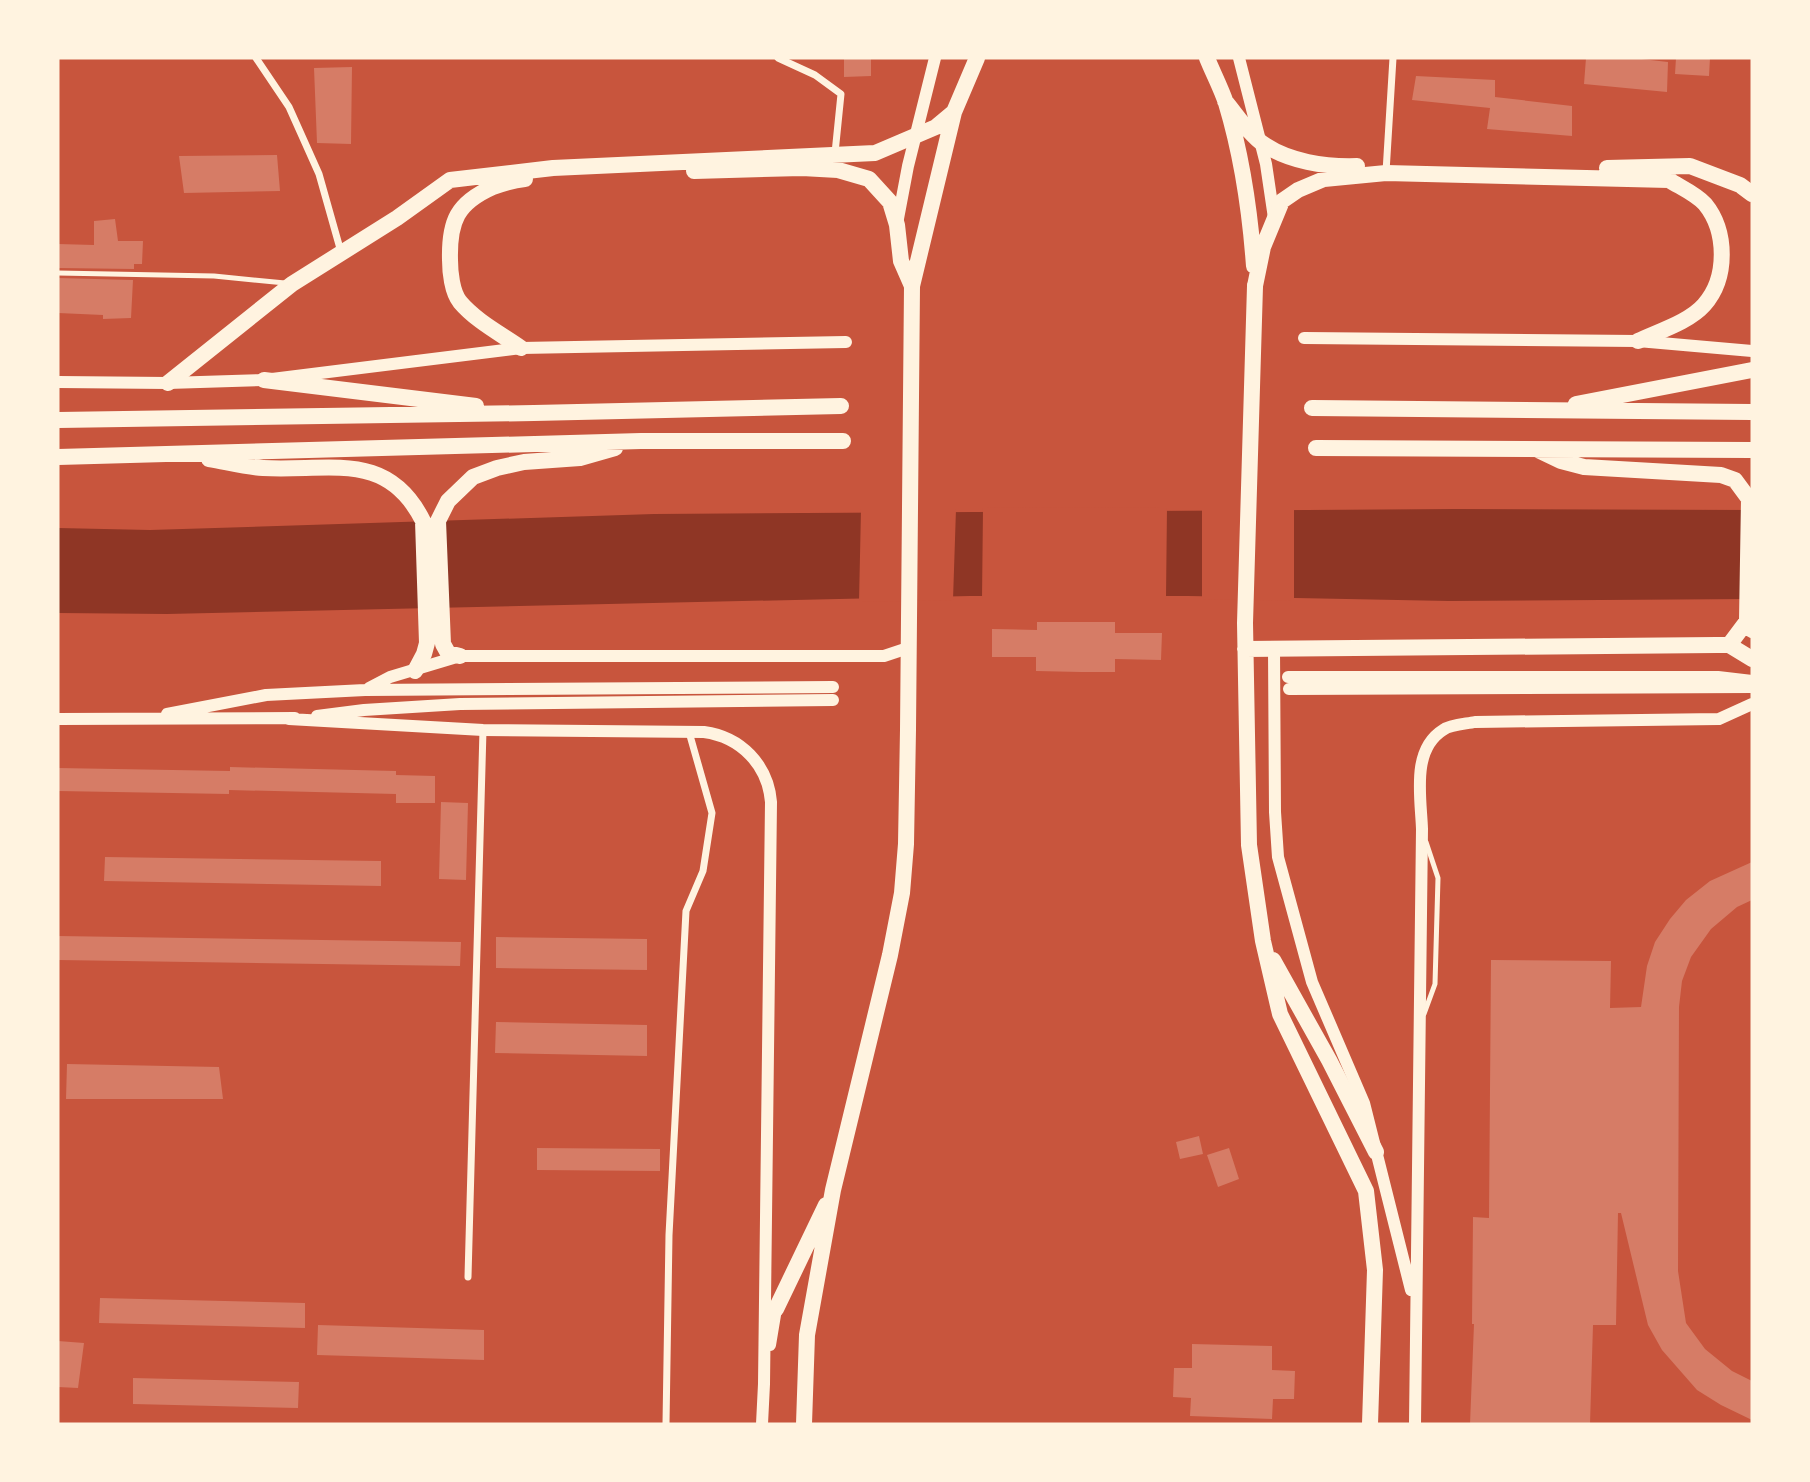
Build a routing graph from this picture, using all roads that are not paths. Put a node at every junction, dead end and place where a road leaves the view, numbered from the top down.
1 (256, 58) edge
2 (778, 58) edge
3 (935, 58) edge
4 (977, 58) edge
5 (1207, 58) edge
6 (1239, 58) edge
7 (1393, 58) edge
8 (1225, 101) junction
9 (954, 112) junction
10 (915, 138) junction
11 (1260, 142) junction
12 (835, 153) junction
13 (1386, 169) junction
14 (1752, 194) edge
15 (1275, 219) junction
16 (897, 225) junction
17 (342, 253) junction
18 (58, 273) edge
19 (292, 284) junction
20 (912, 286) junction
21 (1255, 286) junction
22 (1304, 338) dead end
23 (1638, 341) junction
24 (846, 342) dead end
25 (521, 348) junction
26 (1752, 351) edge
27 (1752, 370) edge
28 (264, 380) junction
29 (58, 382) edge
30 (168, 383) junction
31 (841, 406) dead end
32 (1312, 408) dead end
33 (1539, 411) junction
34 (1752, 412) edge
35 (534, 413) junction
36 (58, 420) edge
37 (843, 441) dead end
38 (641, 442) junction
39 (1532, 447) junction
40 (1316, 448) dead end
41 (1752, 450) edge
42 (171, 453) junction
43 (58, 457) edge
44 (1750, 626) edge
45 (435, 643) junction
46 (1729, 645) junction
47 (908, 648) junction
48 (1245, 649) junction
49 (1274, 650) junction
50 (460, 656) junction
51 (1752, 659) edge
52 (415, 671) junction
53 (1752, 681) edge
54 (1752, 687) edge
55 (365, 690) junction
56 (1752, 705) edge
57 (58, 719) edge
58 (289, 719) junction
59 (137, 720) junction
60 (483, 730) junction
61 (689, 732) junction
62 (1263, 941) junction
63 (1376, 1152) junction
64 (833, 1190) junction
65 (468, 1276) dead end
66 (1415, 1306) junction
67 (776, 1309) joint
68 (764, 1384) junction
69 (666, 1424) edge
70 (762, 1424) edge
71 (804, 1424) edge
72 (1370, 1424) edge
73 (1415, 1424) edge

1 - 17 street
2 - 12 street
3 - 10 street
4 - 9 main road
5 - 8 main road
6 - 11 street
7 - 13 street
8 - 11 main road
8 - 21 main road
9 - 10 main road
9 - 20 main road
10 - 12 main road
10 - 16 street
11 - 13 main road
11 - 15 street
12 - 17 main road
13 - 14 main road
13 - 15 main road
13 - 23 main road
15 - 21 main road
16 - 20 main road
16 - 25 main road
17 - 19 main road
18 - 19 lane
19 - 30 main road
20 - 47 main road
21 - 48 main road
22 - 23 street
23 - 26 street
24 - 25 street
25 - 28 street
27 - 33 main road
28 - 30 street
28 - 35 main road
29 - 30 street
31 - 35 main road
32 - 33 main road
33 - 34 main road
35 - 36 main road
37 - 38 main road
38 - 42 main road
38 - 45 main road
39 - 40 main road
39 - 41 main road
39 - 44 main road
42 - 43 main road
42 - 45 main road
44 - 46 main road
45 - 50 main road
45 - 52 main road
46 - 49 main road
46 - 51 main road
47 - 50 street
47 - 64 main road
48 - 49 main road
48 - 62 main road
49 - 63 street
50 - 52 street
52 - 55 street
53 - 54 street
55 - 58 street
55 - 59 street
56 - 66 street
57 - 59 street
58 - 59 street
58 - 60 street
60 - 61 street
60 - 65 street
61 - 68 street
61 - 69 street
62 - 63 main road
62 - 72 main road
63 - 66 street
64 - 67 main road
64 - 71 main road
66 - 73 street
67 - 68 street
68 - 70 street

